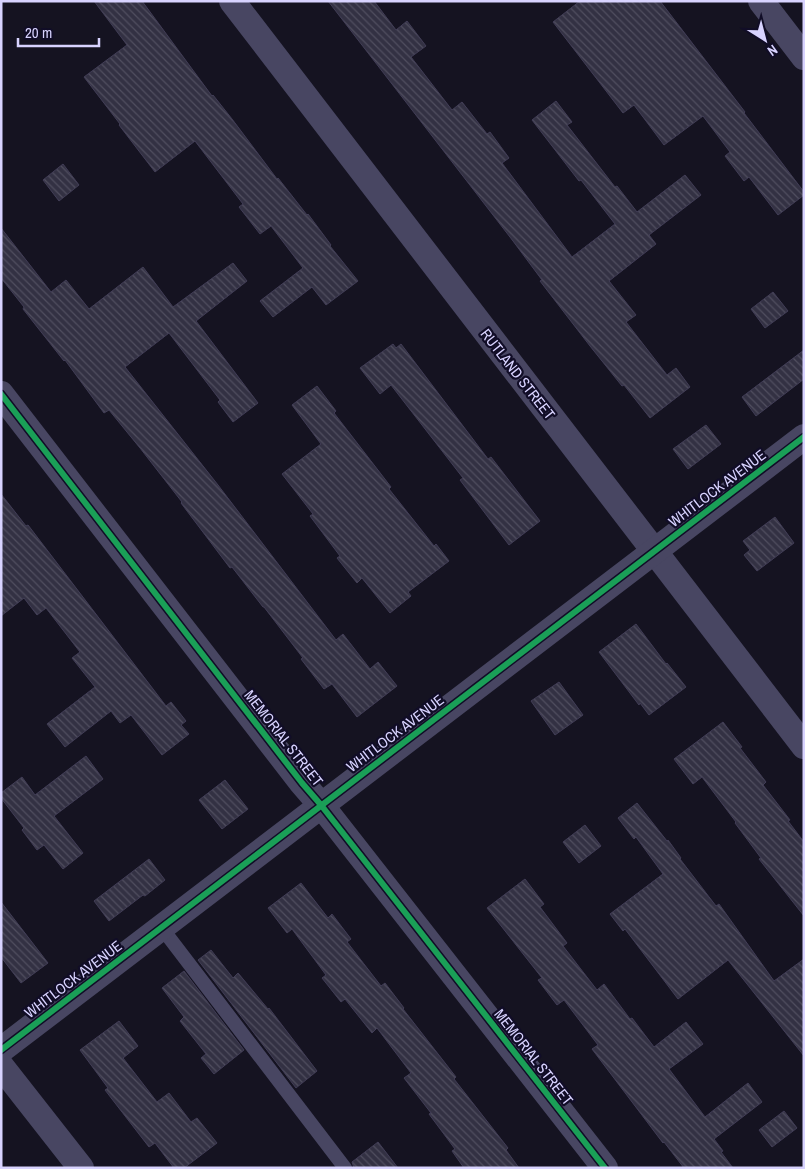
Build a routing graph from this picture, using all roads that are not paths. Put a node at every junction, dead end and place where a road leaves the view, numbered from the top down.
1 (232, 1) edge
2 (761, 1) edge
3 (804, 57) edge
4 (1, 394) edge
5 (804, 437) edge
6 (654, 552) junction
7 (804, 746) edge
8 (321, 805) junction
9 (161, 928) junction
10 (1, 1050) edge
11 (1, 1066) edge
12 (81, 1168) edge
13 (345, 1168) edge
14 (605, 1168) edge

1 - 6 street, RUTLAND STREET
2 - 3 street
4 - 8 street, MEMORIAL STREET
5 - 6 street, WHITLOCK AVENUE
6 - 7 street, RUTLAND STREET
6 - 8 street, WHITLOCK AVENUE
8 - 9 street, WHITLOCK AVENUE
8 - 14 street, MEMORIAL STREET
9 - 10 street, WHITLOCK AVENUE
9 - 13 lane
11 - 12 street

